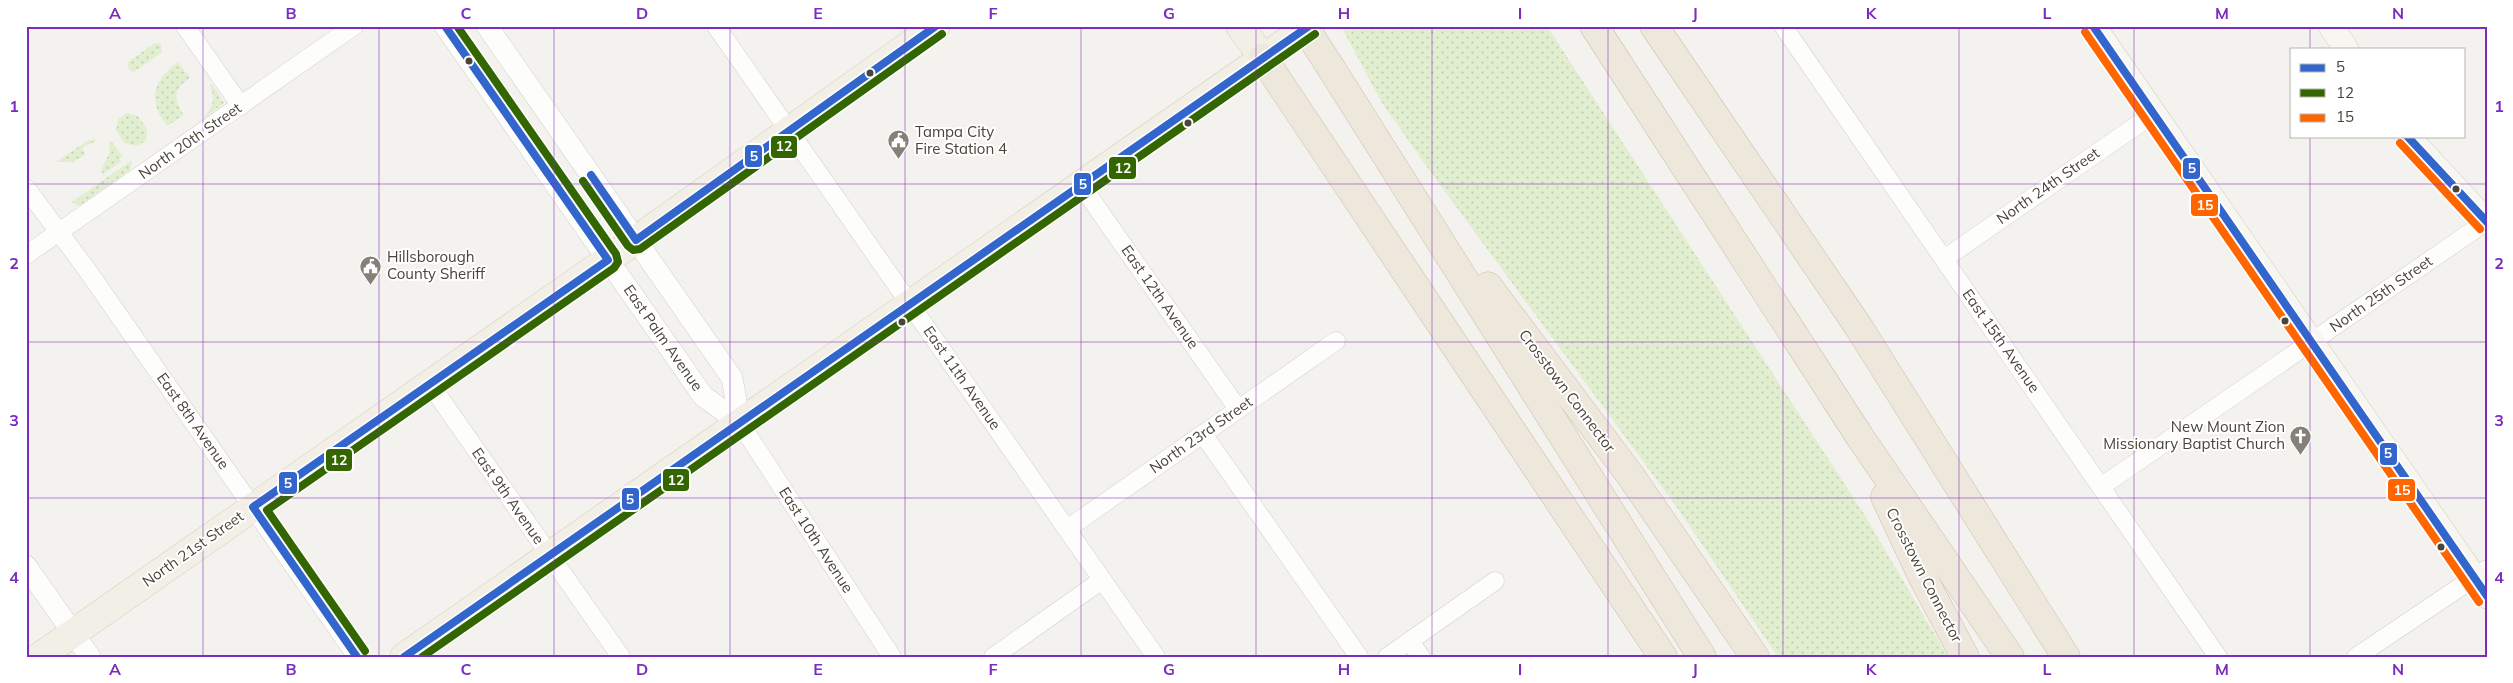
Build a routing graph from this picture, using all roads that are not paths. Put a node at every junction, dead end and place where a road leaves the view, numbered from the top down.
1 (185, 26) edge
2 (354, 26) edge
3 (445, 26) edge
4 (487, 26) edge
5 (716, 26) edge
6 (936, 26) edge
7 (1240, 26) edge
8 (1304, 26) edge
9 (1309, 26) edge
10 (1594, 26) edge
11 (1654, 26) edge
12 (2093, 26) edge
13 (2331, 26) edge
14 (1786, 28) edge
15 (2345, 48) edge
16 (1262, 58) junction
17 (241, 106) junction
18 (2153, 114) junction
19 (788, 130) junction
20 (1371, 131) junction
21 (2409, 138) edge
22 (1081, 185) junction
23 (26, 188) edge
24 (2487, 221) edge
25 (60, 232) junction
26 (636, 240) junction
27 (26, 255) edge
28 (1944, 259) junction
29 (608, 260) junction
30 (910, 304) junction
31 (1336, 341) dead end
32 (2311, 342) junction
33 (430, 384) junction
34 (1238, 409) junction
35 (740, 423) junction
36 (1203, 434) junction
37 (1860, 438) junction
38 (2102, 486) junction
39 (253, 507) junction
40 (1067, 529) junction
41 (550, 555) junction
42 (26, 566) edge
43 (1102, 580) junction
44 (2483, 580) edge
45 (1495, 581) dead end
46 (73, 633) junction
47 (1410, 641) junction
48 (39, 657) edge
49 (90, 657) edge
50 (357, 657) edge
51 (404, 657) edge
52 (621, 657) edge
53 (892, 657) edge
54 (993, 657) edge
55 (1156, 657) edge
56 (1359, 657) edge
57 (1387, 657) edge
58 (1421, 657) edge
59 (1663, 657) edge
60 (1702, 657) edge
61 (1755, 657) edge
62 (1965, 657) edge
63 (2010, 657) edge
64 (2066, 657) edge
65 (2218, 657) edge
66 (2356, 657) edge

1 - 17 street
2 - 17 street, North 20th Street
3 - 29 street, East Palm Avenue
4 - 26 street
5 - 19 street, East 11th Avenue
6 - 19 main road, North 21st Street
7 - 16 main road
8 - 20 highway, bridge
9 - 16 main road
10 - 37 highway
11 - 64 highway
12 - 18 main road
13 - 15 main road
14 - 28 street, East 15th Avenue
16 - 22 main road
16 - 59 highway
17 - 25 street, North 20th Street
18 - 28 street, North 24th Street
18 - 32 main road
19 - 26 main road, North 21st Street
19 - 30 street, East 11th Avenue
20 - 60 highway
20 - 61 highway, Crosstown Connector
21 - 24 main road
22 - 30 main road
22 - 34 street, East 12th Avenue
23 - 25 street, East 8th Avenue
24 - 32 street, North 25th Street
25 - 27 street, North 20th Street
25 - 39 street, East 8th Avenue
26 - 29 main road, North 21st Street
26 - 35 street
28 - 38 street, East 15th Avenue
29 - 33 main road, North 21st Street
29 - 35 street, East Palm Avenue
30 - 35 main road
30 - 40 street, East 11th Avenue
31 - 34 street, North 23rd Street
32 - 38 street, North 25th Street
32 - 44 main road
33 - 39 main road, North 21st Street
33 - 41 street, East 9th Avenue
34 - 36 street, North 23rd Street
35 - 41 main road
35 - 53 street, East 10th Avenue
36 - 40 street, North 23rd Street
36 - 56 street
37 - 62 highway, Crosstown Connector
37 - 63 highway
38 - 65 street, East 15th Avenue
39 - 46 main road, North 21st Street
39 - 50 street, East 8th Avenue
40 - 43 street, East 11th Avenue
41 - 51 main road
41 - 52 street, East 9th Avenue
42 - 46 street
43 - 54 street
43 - 55 street, East 11th Avenue
44 - 66 street
45 - 47 street
46 - 48 main road, North 21st Street
46 - 49 street
47 - 57 street
47 - 58 street

